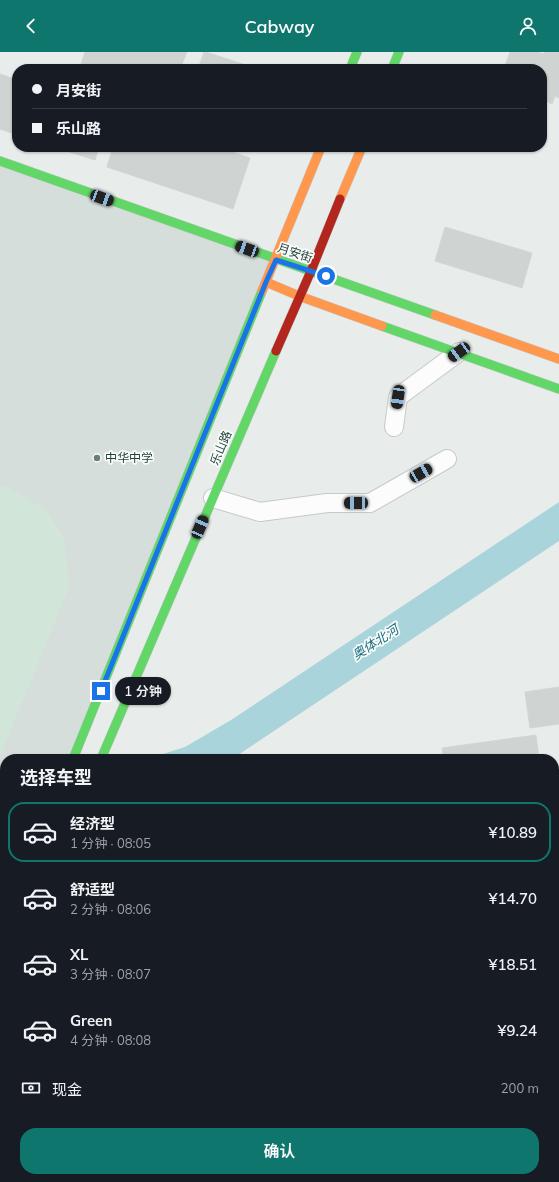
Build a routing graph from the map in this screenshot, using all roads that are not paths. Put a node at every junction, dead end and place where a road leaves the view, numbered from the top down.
1 (356, 52) edge
2 (399, 52) edge
3 (352, 64) edge
4 (394, 64) edge
5 (319, 152) edge
6 (360, 152) edge
7 (0, 161) edge
8 (276, 260) junction
9 (311, 271) junction
10 (266, 282) junction
11 (299, 296) junction
12 (459, 352) junction
13 (559, 359) edge
14 (559, 388) edge
15 (394, 427) dead end
16 (447, 458) dead end
17 (213, 498) junction
18 (75, 754) edge
19 (103, 754) edge

1 - 3 street
2 - 4 street
5 - 8 street, 乐山路
6 - 9 street, 乐山路
7 - 8 street, 月安街
8 - 9 street, 月安街
8 - 10 street, 乐山路
9 - 11 street, 乐山路
9 - 13 street, 月安街
10 - 11 street
10 - 18 street, 乐山路
11 - 12 street
11 - 17 street, 乐山路
12 - 14 street
12 - 15 street
16 - 17 street
17 - 19 street, 乐山路

